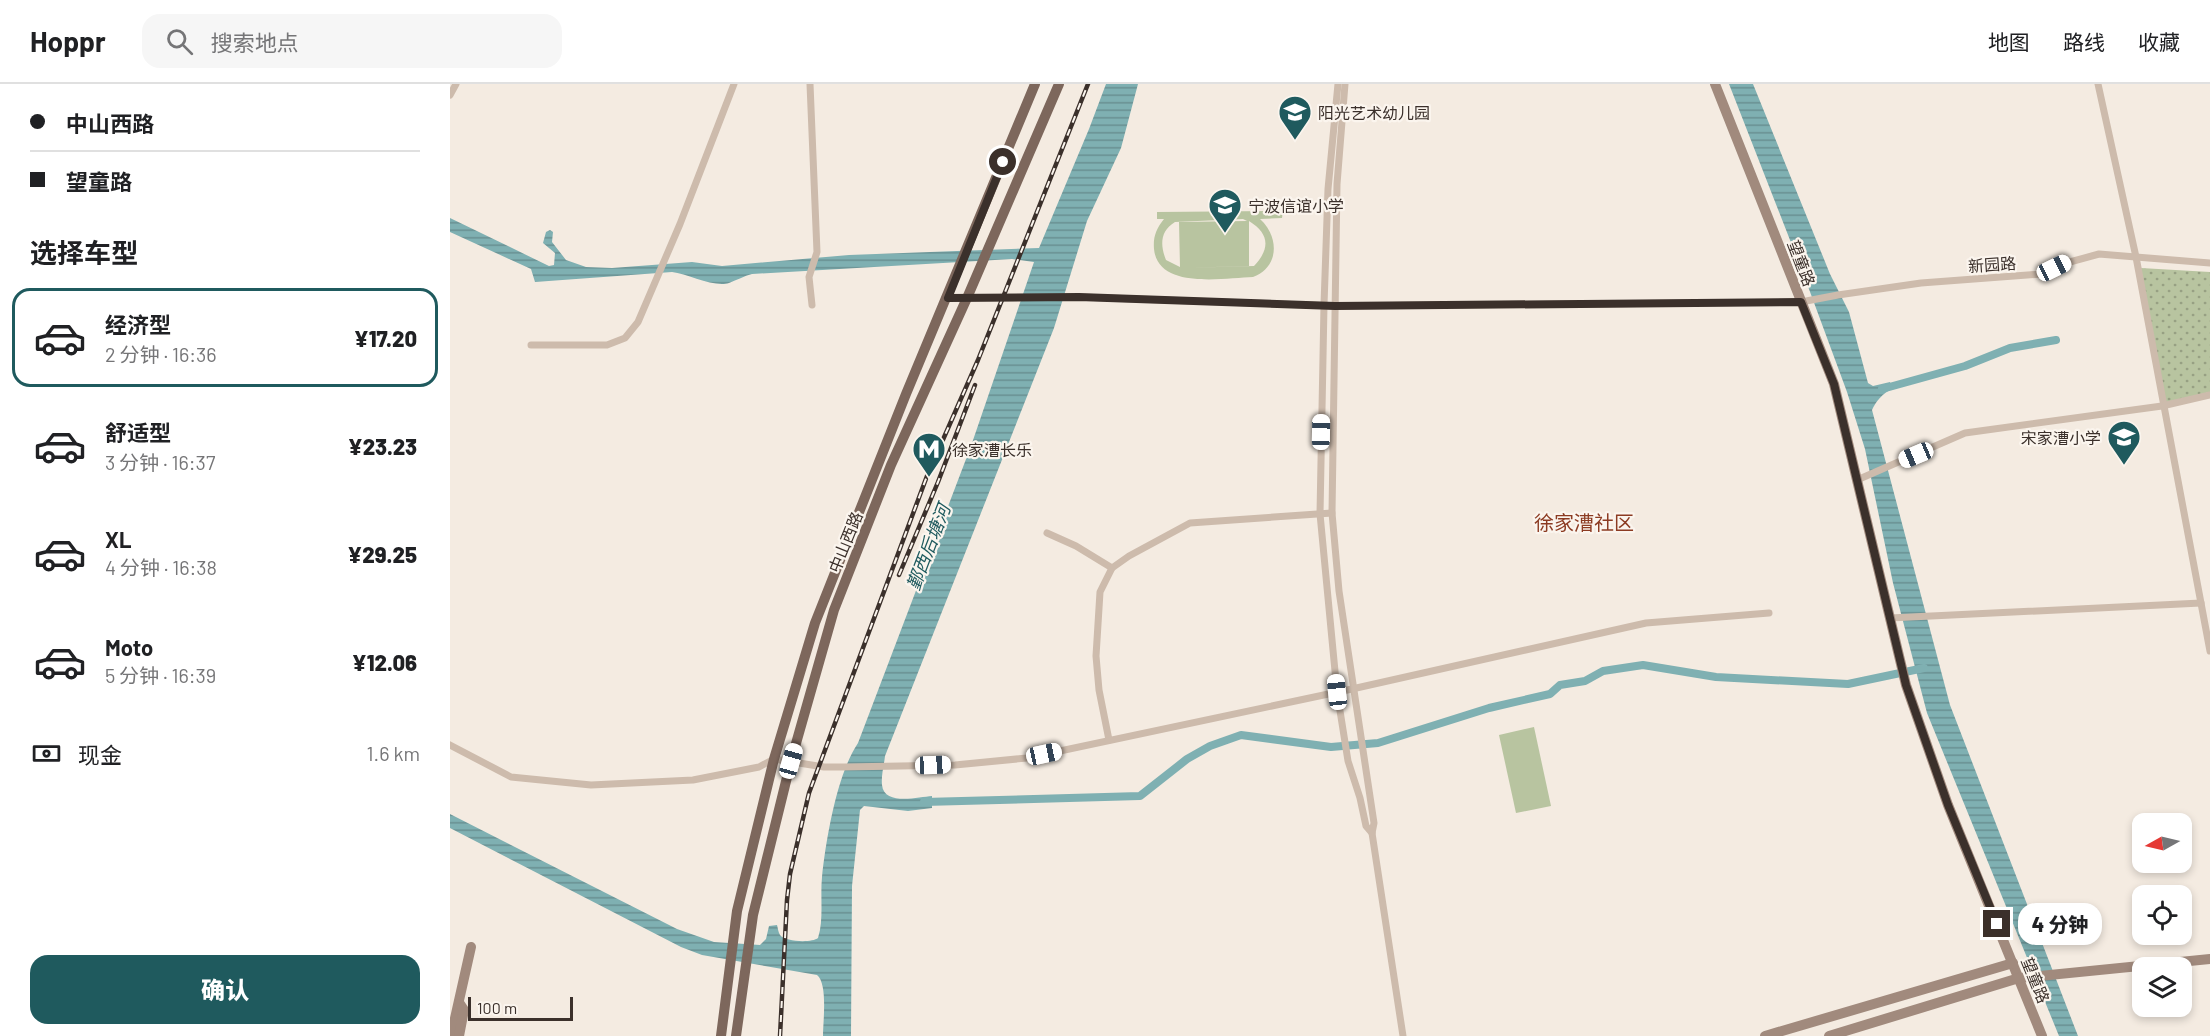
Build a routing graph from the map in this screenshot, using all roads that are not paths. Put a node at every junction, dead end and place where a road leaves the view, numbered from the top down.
1 (456, 84) edge
2 (734, 84) edge
3 (810, 84) edge
4 (1035, 84) edge
5 (1059, 84) edge
6 (1338, 84) edge
7 (1345, 84) edge
8 (1715, 84) edge
9 (2098, 84) edge
10 (450, 95) edge
11 (2136, 257) junction
12 (2210, 263) edge
13 (948, 298) junction
14 (967, 298) junction
15 (1805, 301) junction
16 (812, 305) dead end
17 (1324, 306) junction
18 (1335, 306) junction
19 (531, 345) dead end
20 (2210, 395) edge
21 (2162, 406) junction
22 (1857, 480) junction
23 (1332, 513) junction
24 (1320, 514) junction
25 (1047, 533) dead end
26 (1112, 568) junction
27 (2200, 603) junction
28 (1769, 613) dead end
29 (1890, 618) junction
30 (2210, 651) edge
31 (1352, 689) junction
32 (1337, 692) junction
33 (1109, 740) junction
34 (450, 745) edge
35 (774, 759) junction
36 (791, 761) junction
37 (1372, 833) junction
38 (471, 947) dead end
39 (2210, 959) edge
40 (2013, 963) junction
41 (2025, 978) junction
42 (459, 1004) junction
43 (451, 1036) edge
44 (459, 1036) edge
45 (721, 1036) edge
46 (736, 1036) edge
47 (1402, 1036) edge
48 (1765, 1036) edge
49 (1829, 1036) edge
50 (2042, 1036) edge

1 - 10 street
2 - 19 street
3 - 16 street
4 - 13 main road, 中山西路
5 - 14 main road, 中山西路
6 - 17 street
7 - 18 street
8 - 15 main road, 望童路
9 - 11 street
11 - 12 street, 新园路
11 - 15 street, 新园路
11 - 21 street
13 - 14 street, 新园路
13 - 35 main road, 中山西路
14 - 17 street, 新园路
14 - 36 main road, 中山西路
15 - 18 street, 新园路
15 - 22 main road, 望童路
17 - 18 street, 新园路
17 - 24 street
18 - 23 street
20 - 21 street
21 - 22 street
21 - 27 street
22 - 29 main road, 望童路
23 - 24 street
23 - 31 street
24 - 26 street
24 - 32 street
25 - 26 street
26 - 33 street
27 - 29 street
27 - 30 street
28 - 31 street
29 - 40 main road, 望童路
31 - 32 street
31 - 37 street
32 - 33 street
32 - 37 street
33 - 36 street
34 - 35 street
35 - 36 street
35 - 45 main road, 中山西路
36 - 46 main road, 中山西路
37 - 47 street
38 - 42 main road
39 - 41 main road
40 - 41 main road, 望童路
40 - 48 main road
41 - 49 main road
41 - 50 main road, 望童路
42 - 43 main road
42 - 44 main road

